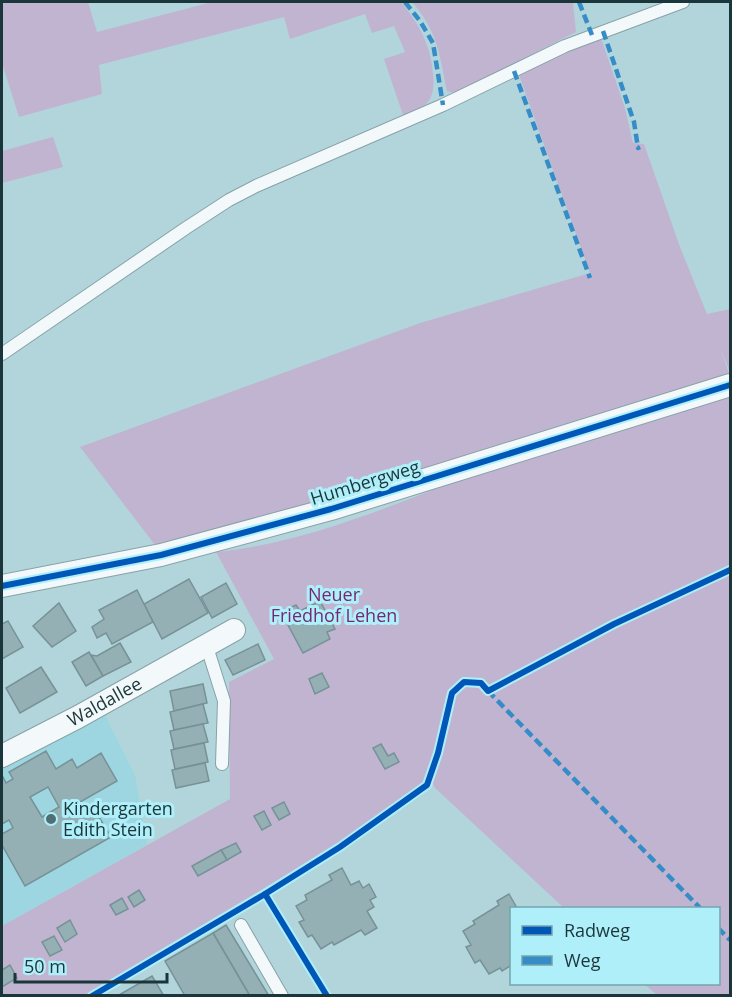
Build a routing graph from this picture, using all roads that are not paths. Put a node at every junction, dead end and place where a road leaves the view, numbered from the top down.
1 (682, 2) edge
2 (2, 354) edge
3 (730, 385) edge
4 (2, 586) edge
5 (234, 630) dead end
6 (207, 647) junction
7 (2, 754) edge
8 (222, 764) dead end
9 (241, 925) dead end
10 (282, 996) edge

1 - 2 lane
3 - 4 street, Humbergweg
5 - 6 street, Waldallee
6 - 7 street, Waldallee
6 - 8 lane
9 - 10 lane

